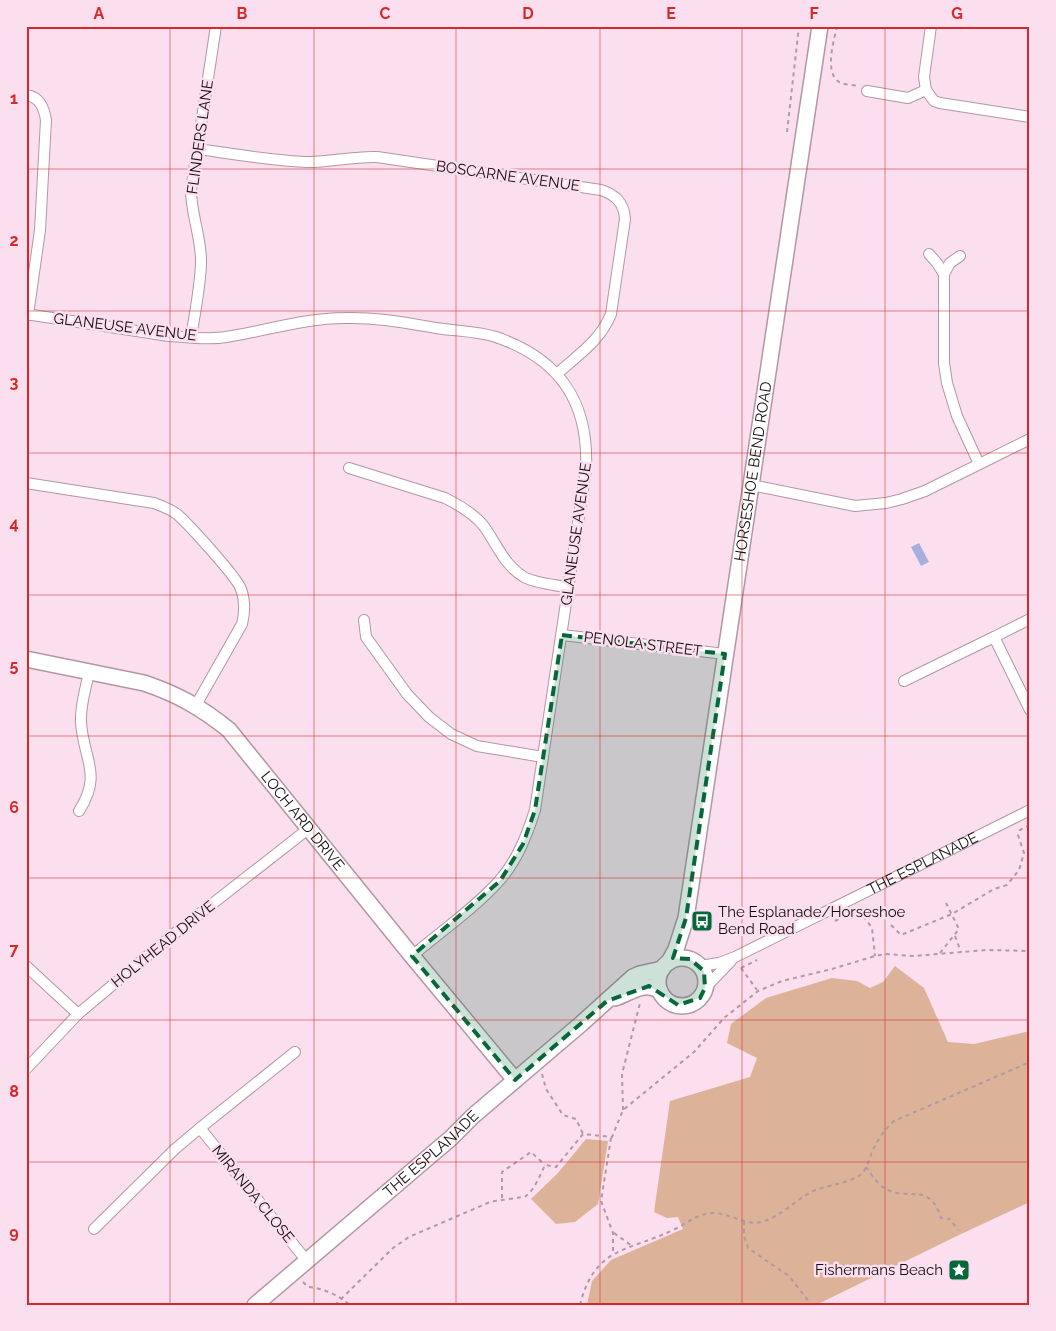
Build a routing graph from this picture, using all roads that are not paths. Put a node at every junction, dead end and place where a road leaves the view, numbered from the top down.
1 (216, 26) edge
2 (820, 26) edge
3 (932, 26) edge
4 (926, 90) junction
5 (867, 91) road end
6 (26, 95) edge
7 (1030, 117) edge
8 (198, 149) junction
9 (928, 254) dead end
10 (960, 256) dead end
11 (944, 274) junction
12 (27, 315) edge
13 (192, 337) junction
14 (558, 373) junction
15 (1030, 440) edge
16 (979, 464) junction
17 (349, 468) dead end
18 (26, 484) edge
19 (752, 485) junction
20 (569, 588) junction
21 (1030, 619) edge
22 (364, 620) dead end
23 (562, 635) junction
24 (994, 637) junction
25 (725, 654) junction
26 (26, 659) edge
27 (89, 672) junction
28 (904, 681) dead end
29 (196, 705) junction
30 (1030, 710) edge
31 (543, 757) junction
32 (1030, 810) edge
33 (80, 811) dead end
34 (308, 828) junction
35 (686, 918) junction
36 (412, 956) junction
37 (735, 957) junction
38 (695, 963) junction
39 (26, 966) edge
40 (665, 966) junction
41 (706, 988) junction
42 (660, 991) junction
43 (607, 1001) junction
44 (78, 1014) junction
45 (295, 1052) dead end
46 (26, 1069) edge
47 (515, 1080) junction
48 (200, 1128) junction
49 (94, 1229) dead end
50 (306, 1260) junction
51 (255, 1305) edge

1 - 8 street, FLINDERS LANE
2 - 19 street, HORSESHOE BEND ROAD
3 - 4 street
4 - 5 street
4 - 7 street
6 - 12 street
8 - 13 street, FLINDERS LANE
8 - 14 street, BOSCARNE AVENUE
9 - 11 street
10 - 11 street
11 - 16 street
12 - 13 street, GLANEUSE AVENUE
13 - 14 street, GLANEUSE AVENUE
14 - 20 street, GLANEUSE AVENUE
15 - 16 street
16 - 19 street
17 - 20 street
18 - 29 street
19 - 25 street, HORSESHOE BEND ROAD
20 - 23 street, GLANEUSE AVENUE
21 - 24 street
22 - 31 street
23 - 25 street, PENOLA STREET
23 - 31 street, GLANEUSE AVENUE
24 - 28 street
24 - 30 street
25 - 35 street, HORSESHOE BEND ROAD
26 - 27 street, LOCH ARD DRIVE
27 - 29 street, LOCH ARD DRIVE
27 - 33 street
29 - 34 street, LOCH ARD DRIVE
31 - 36 street, GLANEUSE AVENUE
32 - 37 street, THE ESPLANADE
34 - 36 street, LOCH ARD DRIVE
34 - 44 street, HOLYHEAD DRIVE
35 - 38 street, HORSESHOE BEND ROAD
35 - 40 street, HORSESHOE BEND ROAD
36 - 47 street, LOCH ARD DRIVE
37 - 38 street, THE ESPLANADE
37 - 41 street, THE ESPLANADE
38 - 40 street
38 - 41 street
39 - 44 street
40 - 42 street
40 - 43 street, THE ESPLANADE
41 - 42 street
42 - 43 street, THE ESPLANADE
43 - 47 street, THE ESPLANADE
44 - 46 street, HOLYHEAD DRIVE
45 - 48 street
47 - 50 street, THE ESPLANADE
48 - 49 street
48 - 50 street, MIRANDA CLOSE
50 - 51 street, THE ESPLANADE

